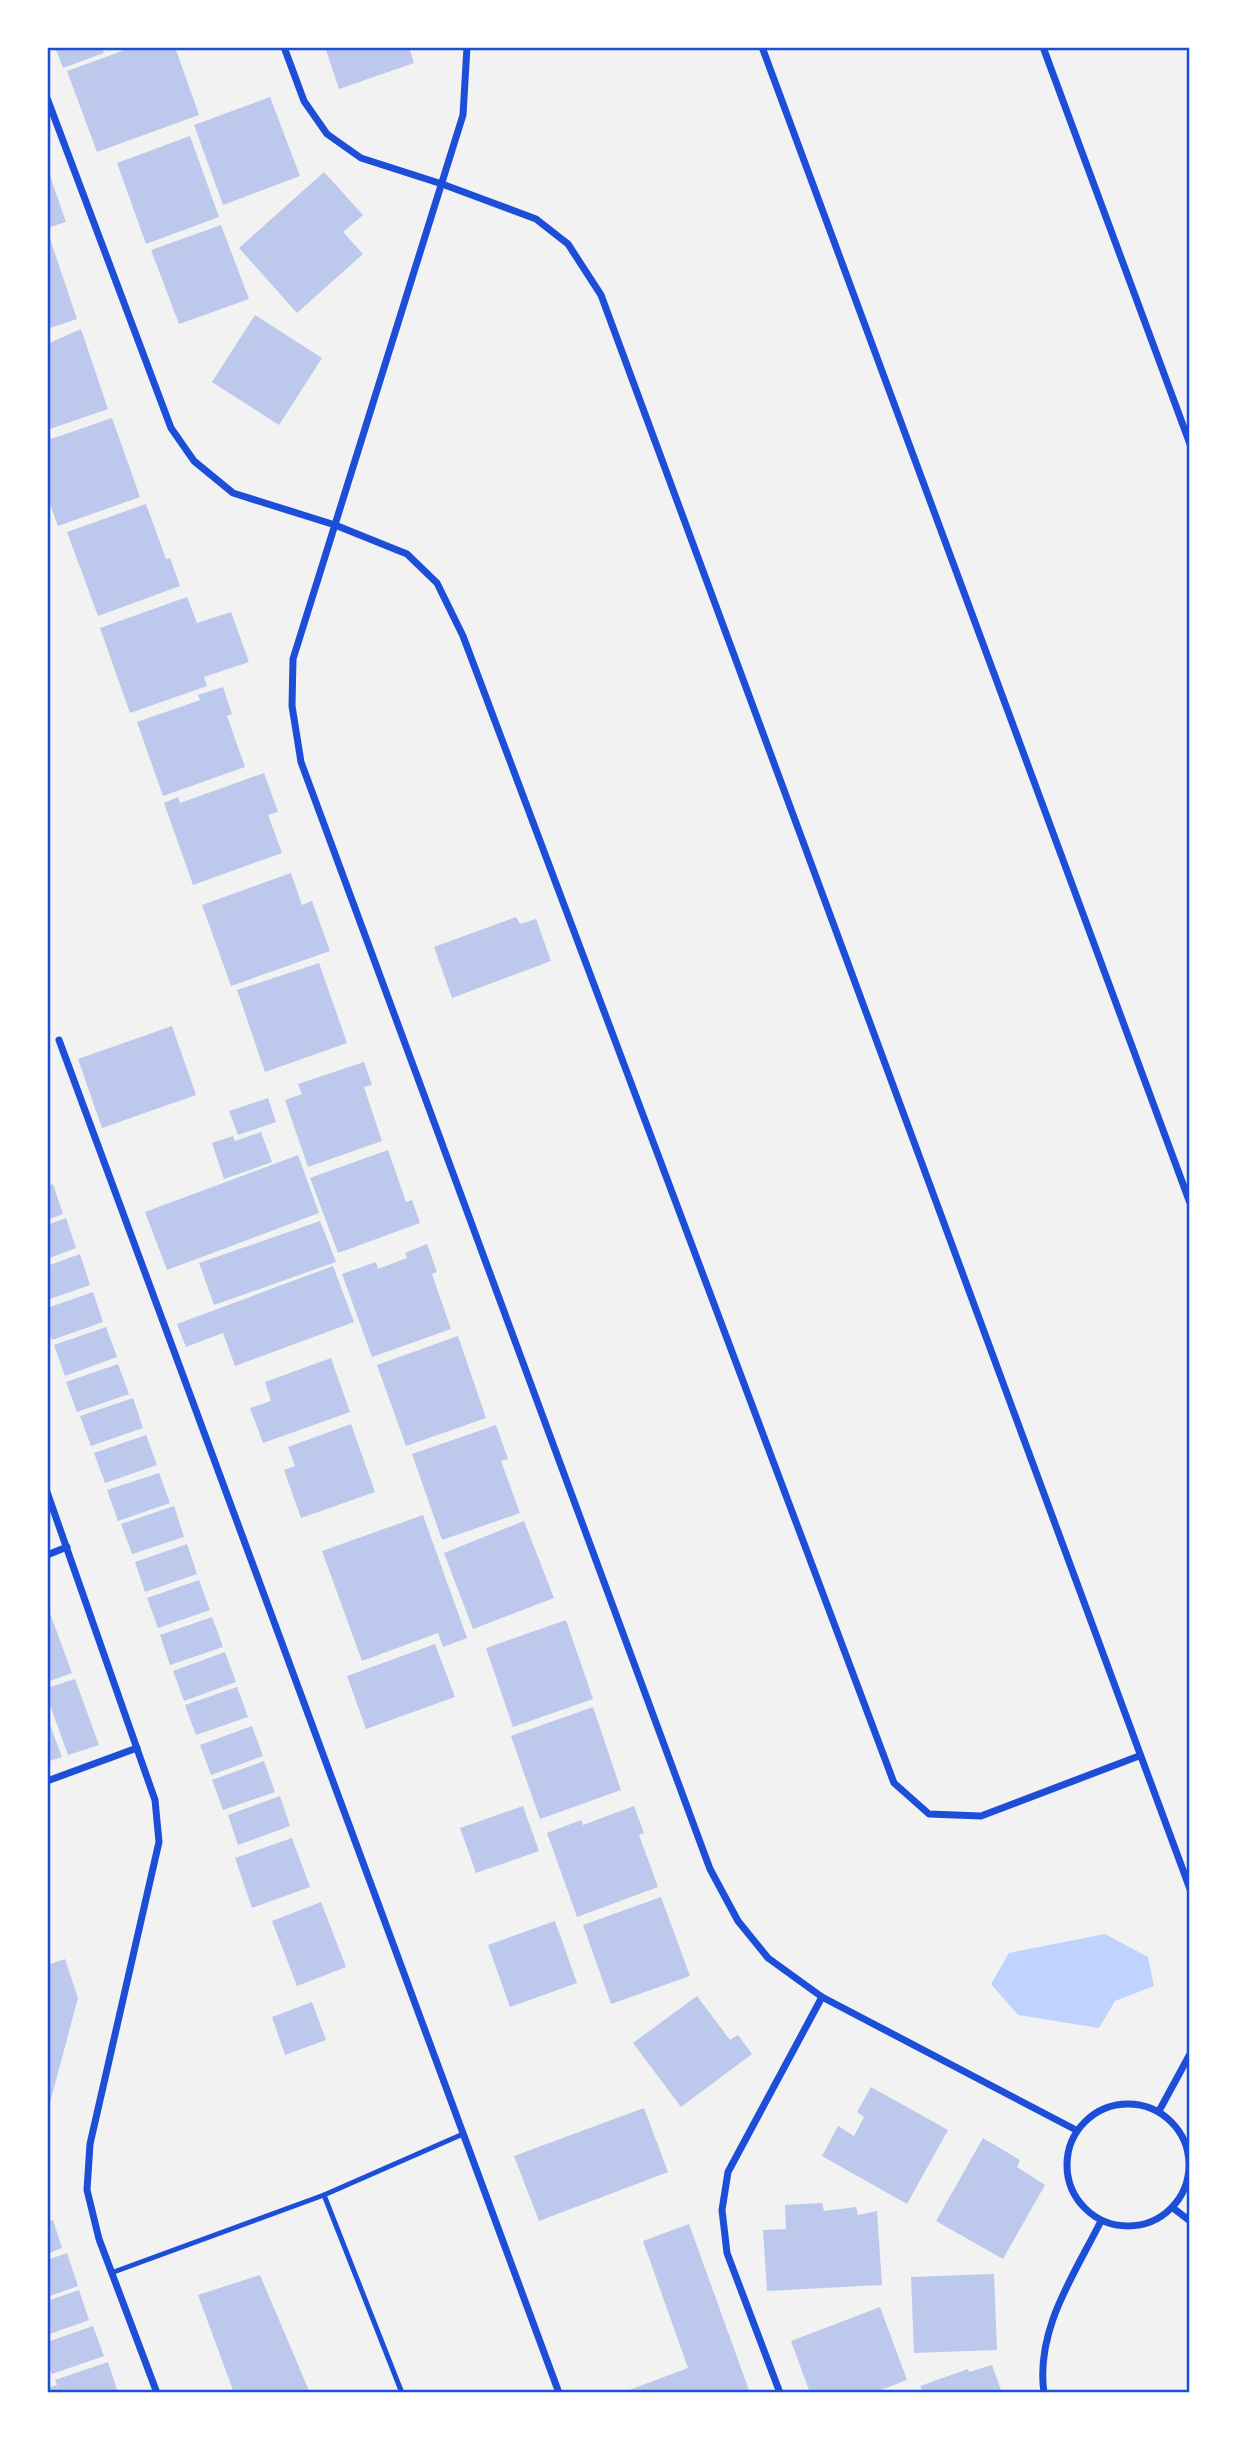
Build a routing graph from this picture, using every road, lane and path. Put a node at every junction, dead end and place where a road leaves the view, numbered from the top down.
1 (284, 47) edge
2 (467, 47) edge
3 (762, 47) edge
4 (1043, 47) edge
5 (47, 98) edge
6 (442, 184) junction
7 (1190, 444) edge
8 (335, 525) junction
9 (59, 1040) dead end
10 (1190, 1203) edge
11 (47, 1492) edge
12 (67, 1547) junction
13 (47, 1555) edge
14 (137, 1748) junction
15 (1139, 1756) junction
16 (47, 1781) edge
17 (1190, 1889) edge
18 (822, 1997) junction
19 (1190, 2054) edge
20 (1159, 2111) junction
21 (1076, 2130) junction
22 (463, 2134) junction
23 (324, 2195) junction
24 (1172, 2208) junction
25 (1101, 2221) junction
26 (1190, 2221) edge
27 (111, 2273) junction
28 (157, 2393) edge
29 (402, 2393) edge
30 (559, 2393) edge
31 (780, 2393) edge
32 (1044, 2393) edge

1 - 6 street
2 - 6 street
3 - 10 street
4 - 7 street
5 - 8 street
6 - 8 street
6 - 15 street
8 - 15 street
8 - 18 street
9 - 22 street
11 - 12 street
12 - 13 street
12 - 14 street
14 - 16 street
14 - 27 street
15 - 17 street
18 - 21 street
18 - 31 street
19 - 20 street
20 - 21 street
20 - 24 street
21 - 25 street
22 - 23 lane
22 - 30 street
23 - 27 lane
23 - 29 lane
24 - 25 street
24 - 26 street
25 - 32 street
27 - 28 street

